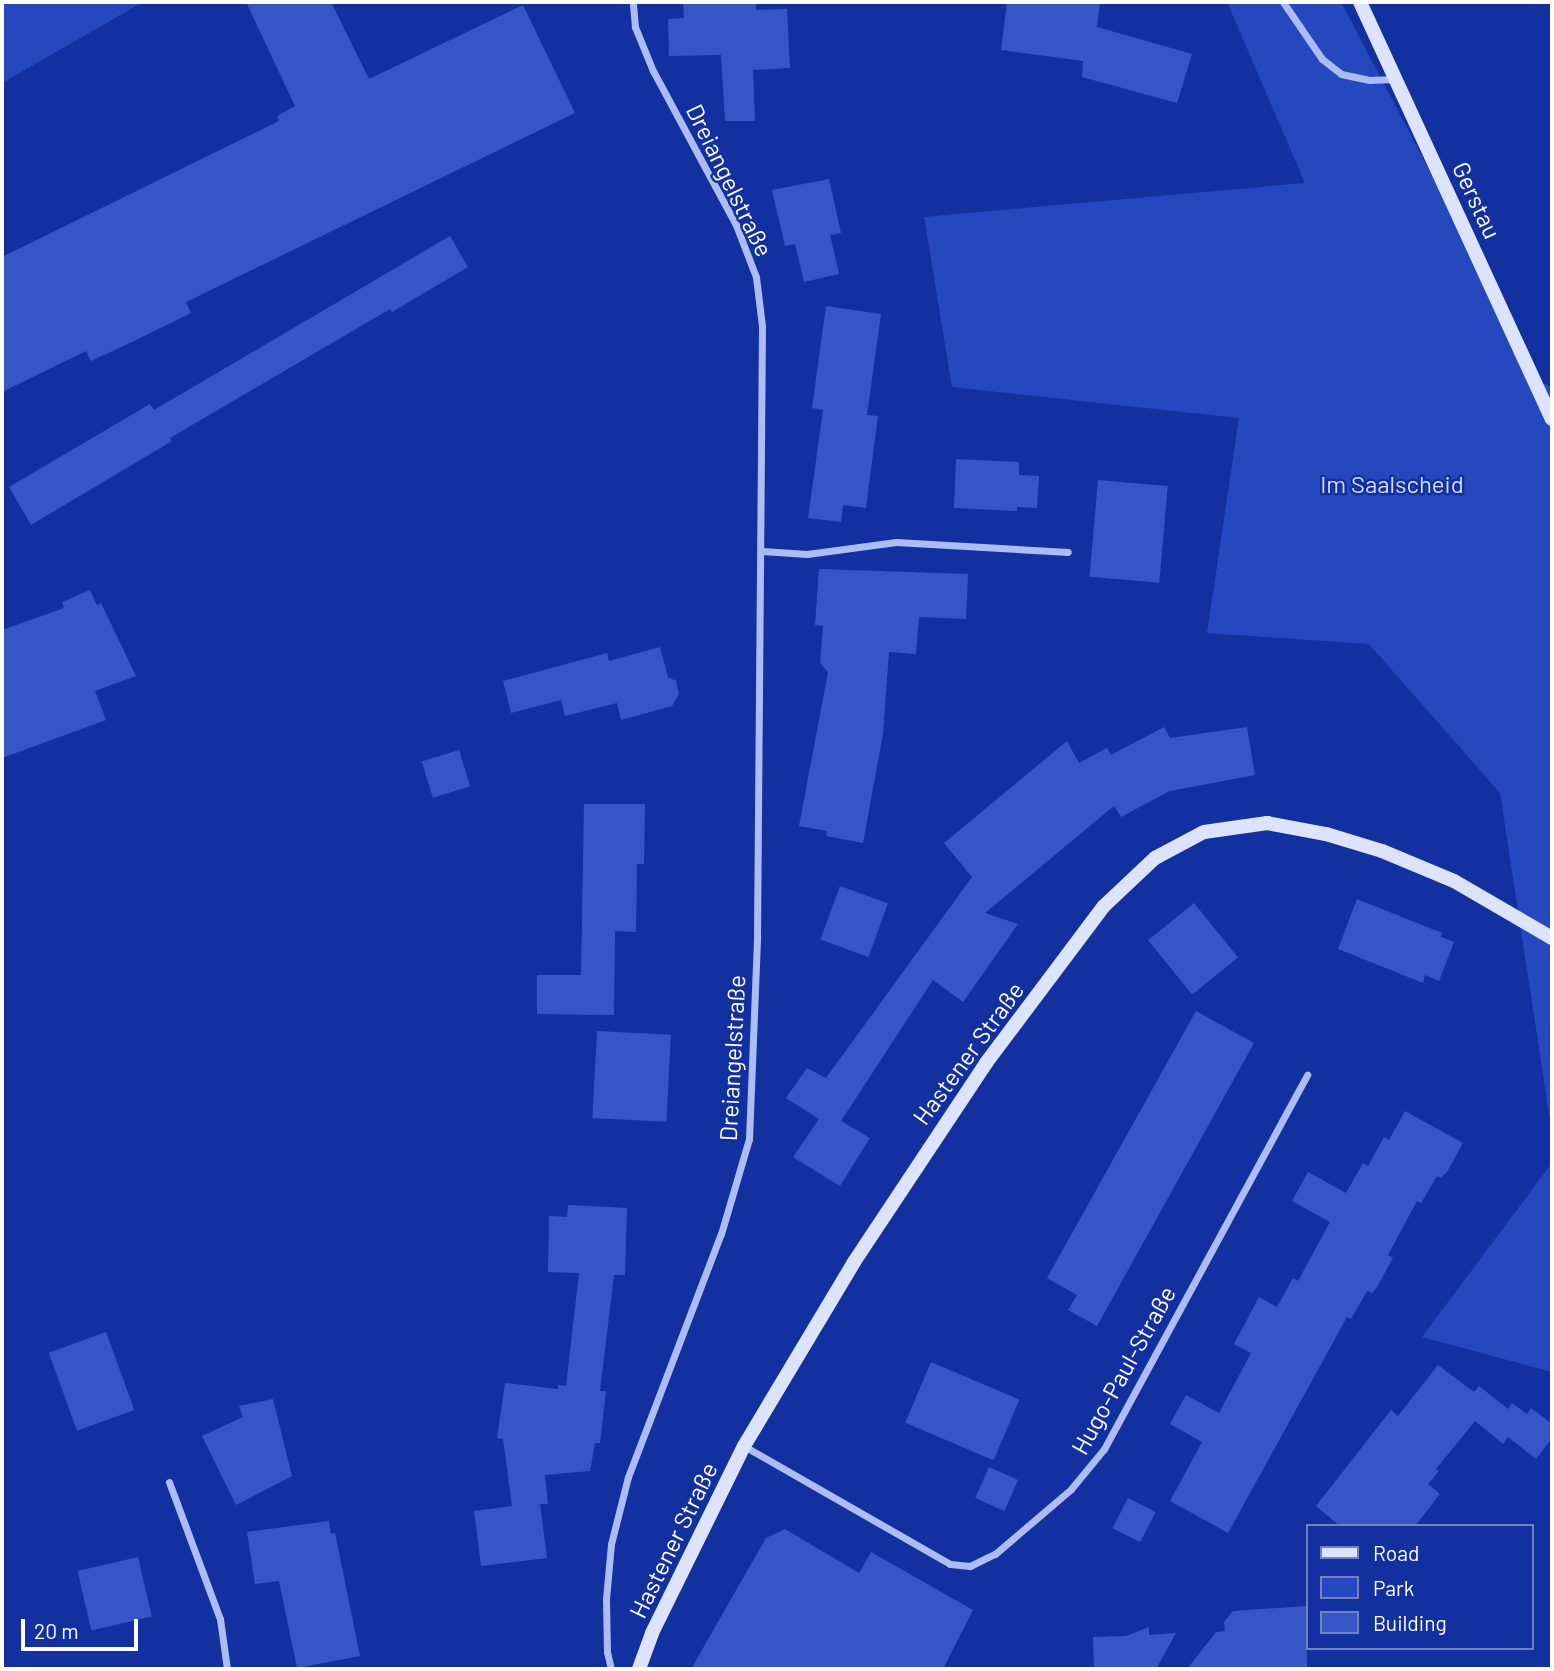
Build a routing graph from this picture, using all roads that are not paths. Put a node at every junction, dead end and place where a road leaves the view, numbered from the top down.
1 (633, 2) edge
2 (1283, 2) edge
3 (1360, 2) edge
4 (1395, 79) junction
5 (1552, 419) edge
6 (762, 551) junction
7 (1068, 552) dead end
8 (1552, 938) edge
9 (1307, 1075) dead end
10 (744, 1446) junction
11 (169, 1482) dead end
12 (228, 1669) edge
13 (611, 1669) edge
14 (639, 1669) edge

1 - 6 street, Dreiangelstraße
2 - 4 street
3 - 4 main road, Gerstau
4 - 5 main road, Gerstau
6 - 7 street
6 - 13 street, Dreiangelstraße
8 - 10 main road, Hastener Straße
9 - 10 street, Hugo-Paul-Straße
10 - 14 main road, Hastener Straße
11 - 12 street

